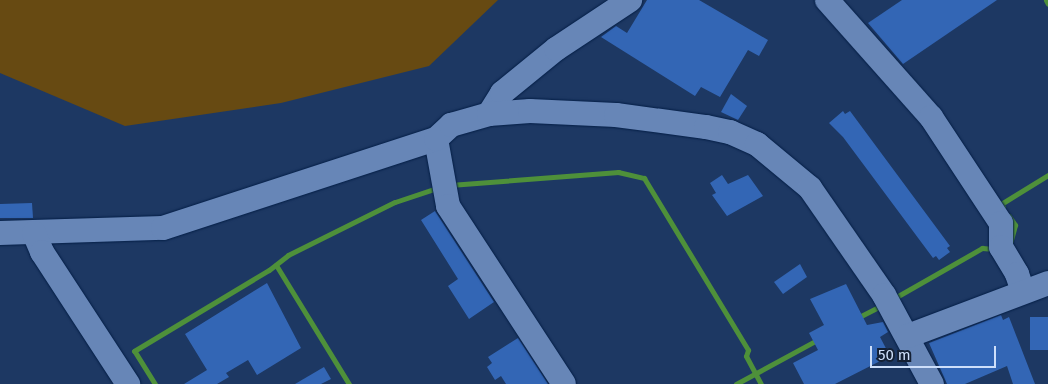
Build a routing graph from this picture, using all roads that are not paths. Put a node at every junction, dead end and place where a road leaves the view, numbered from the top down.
1 (630, 0) edge
2 (827, 0) edge
3 (489, 114) junction
4 (436, 138) junction
5 (0, 233) edge
6 (34, 233) junction
7 (1048, 283) edge
8 (1023, 291) junction
9 (908, 336) junction
10 (128, 384) edge
11 (564, 384) edge
12 (932, 384) edge

1 - 3 street
2 - 8 street
3 - 4 street
3 - 9 street
4 - 6 street
4 - 11 street
5 - 6 street
6 - 10 street
7 - 8 street
8 - 9 street
9 - 12 street

